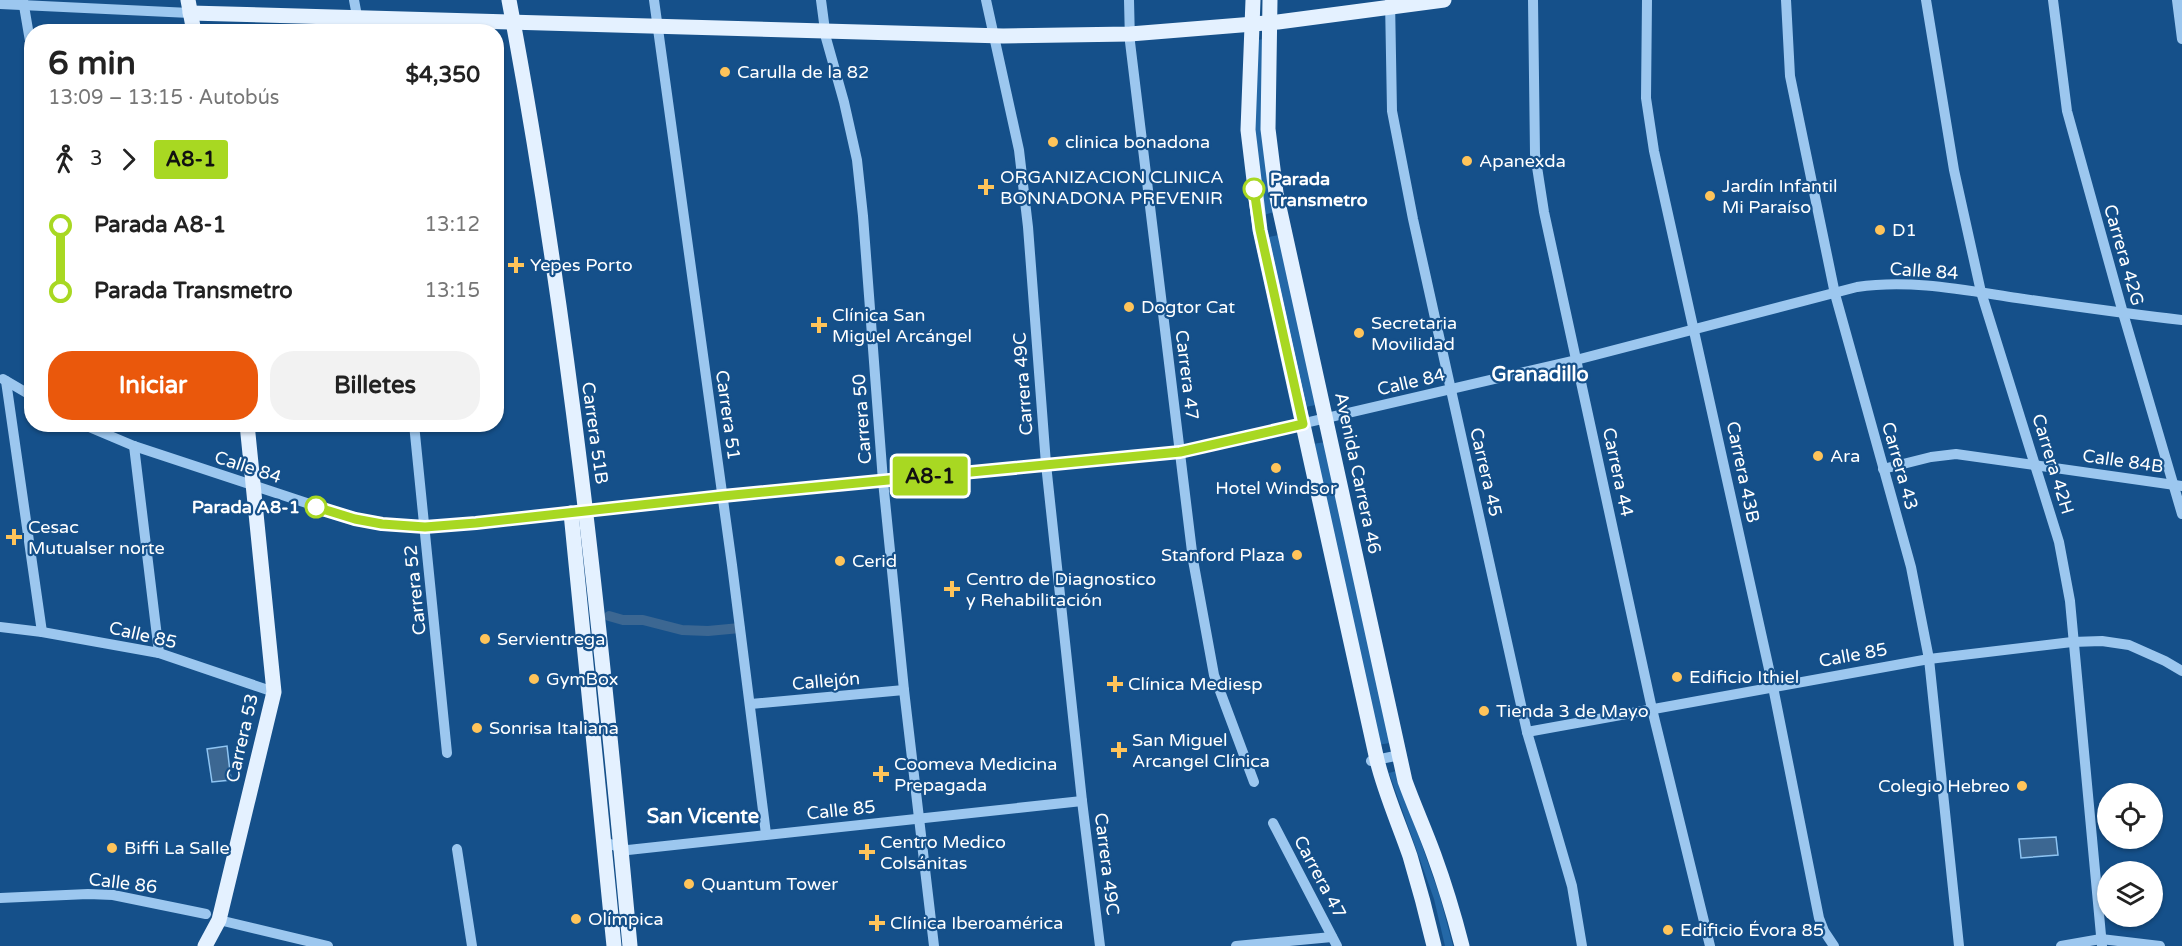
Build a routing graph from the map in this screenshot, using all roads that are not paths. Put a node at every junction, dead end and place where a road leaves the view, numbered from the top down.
1 (354, 0) edge
2 (509, 0) edge
3 (654, 0) edge
4 (821, 0) edge
5 (986, 0) edge
6 (1129, 0) edge
7 (1253, 0) edge
8 (1270, 0) edge
9 (1444, 0) edge
10 (1533, 0) edge
11 (1647, 0) edge
12 (1786, 0) edge
13 (1926, 0) edge
14 (2053, 0) edge
15 (2177, 0) edge
16 (23, 3) edge
17 (0, 4) edge
18 (1391, 4) edge
19 (189, 7) edge
20 (513, 21) junction
21 (1270, 22) junction
22 (1253, 23) junction
23 (27, 24) edge
24 (192, 24) edge
25 (350, 24) edge
26 (359, 24) edge
27 (398, 24) edge
28 (658, 26) junction
29 (825, 31) junction
30 (1130, 34) junction
31 (994, 36) junction
32 (2182, 39) edge
33 (1284, 226) junction
34 (1260, 230) junction
35 (1981, 292) junction
36 (1835, 294) junction
37 (2123, 313) junction
38 (2182, 320) edge
39 (1695, 331) junction
40 (1576, 360) junction
41 (3, 379) edge
42 (1451, 389) junction
43 (24, 391) edge
44 (1327, 418) junction
45 (1303, 424) junction
46 (101, 432) edge
47 (248, 432) edge
48 (415, 432) edge
49 (134, 446) junction
50 (1180, 452) junction
51 (1046, 464) junction
52 (2036, 466) junction
53 (1883, 469) junction
54 (884, 481) junction
55 (253, 485) junction
56 (2178, 485) edge
57 (723, 496) junction
58 (579, 512) junction
59 (2182, 514) edge
60 (425, 527) junction
61 (0, 627) edge
62 (42, 632) junction
63 (2072, 642) junction
64 (159, 653) junction
65 (1929, 659) junction
66 (2182, 671) edge
67 (1773, 687) junction
68 (904, 690) junction
69 (274, 692) junction
70 (751, 704) junction
71 (1652, 709) junction
72 (1527, 732) junction
73 (447, 753) dead end
74 (1400, 755) junction
75 (1373, 760) junction
76 (1254, 782) dead end
77 (1082, 801) junction
78 (919, 818) junction
79 (1273, 823) dead end
80 (766, 834) junction
81 (604, 842) junction
82 (621, 848) junction
83 (457, 849) dead end
84 (0, 898) edge
85 (212, 917) junction
86 (1335, 941) edge
87 (2102, 943) edge
88 (205, 946) edge
89 (328, 946) edge
90 (472, 946) edge
91 (614, 946) edge
92 (630, 946) edge
93 (934, 946) edge
94 (1100, 946) edge
95 (1236, 946) edge
96 (1434, 946) edge
97 (1462, 946) edge
98 (1582, 946) edge
99 (1710, 946) edge
100 (1834, 946) edge
101 (1959, 946) edge
102 (2061, 946) edge
103 (2160, 946) edge

1 - 26 street
2 - 20 main road, Carrera 51B
3 - 28 street, Carrera 51
4 - 29 street, Carrera 50
5 - 31 street, Carrera 49C
6 - 30 street, Carrera 47
7 - 22 main road
8 - 21 main road, Avenida Carrera 46
9 - 18 main road
10 - 40 street, Carrera 44
11 - 39 street, Carrera 43B
12 - 36 street, Carrera 43
13 - 35 street, Carrera 42H
14 - 37 street, Carrera 42G
15 - 32 street
16 - 17 street
16 - 19 street
16 - 23 street
18 - 21 main road
18 - 42 street, Carrera 45
19 - 24 main road
19 - 25 main road
20 - 27 main road
20 - 28 main road
20 - 58 main road, Carrera 51B
21 - 22 main road
21 - 33 main road, Avenida Carrera 46
22 - 30 main road
22 - 34 main road
28 - 29 main road
28 - 57 street, Carrera 51
29 - 31 main road
29 - 54 street, Carrera 50
30 - 31 main road
30 - 50 street, Carrera 47
31 - 51 street, Carrera 49C
33 - 34 main road
33 - 44 main road, Avenida Carrera 46
34 - 45 main road
35 - 36 street, Calle 84
35 - 37 street, Calle 84
35 - 52 street, Carrera 42H
36 - 39 street, Calle 84
36 - 53 street, Carrera 43
37 - 38 street, Calle 84
37 - 56 street, Carrera 42G
39 - 40 street, Calle 84
39 - 67 street, Carrera 43B
40 - 42 street, Calle 84
40 - 71 street, Carrera 44
41 - 43 street
41 - 62 street
42 - 44 street, Calle 84
42 - 72 street, Carrera 45
44 - 45 street, Calle 84
44 - 74 main road, Avenida Carrera 46
45 - 50 street, Calle 84
45 - 75 main road
46 - 49 street, Calle 84
47 - 55 main road, Carrera 53
48 - 60 street, Carrera 52
49 - 55 street, Calle 84
49 - 64 street
50 - 51 street, Calle 84
50 - 76 street, Carrera 47
51 - 54 street, Calle 84
51 - 77 street, Carrera 49C
52 - 53 street, Calle 84B
52 - 56 street, Calle 84B
52 - 63 street, Carrera 42H
53 - 65 street, Carrera 43
54 - 57 street, Calle 84
54 - 68 street, Carrera 50
55 - 60 street, Calle 84
55 - 69 main road, Carrera 53
56 - 59 street, Carrera 42G
57 - 58 street, Calle 84
57 - 70 street, Carrera 51
58 - 60 street, Calle 84
58 - 81 main road, Carrera 51B
58 - 82 main road, Carrera 51B
60 - 73 street, Carrera 52
61 - 62 street, Calle 85
62 - 64 street, Calle 85
63 - 65 street, Calle 85
63 - 66 street, Calle 85
63 - 87 street, Carrera 42H
64 - 69 street, Calle 85
65 - 67 street, Calle 85
65 - 101 street, Carrera 43
67 - 71 street, Calle 85
67 - 100 street, Carrera 43B
68 - 70 street, Callejón
68 - 78 street, Carrera 50
69 - 85 main road, Carrera 53
70 - 80 street, Carrera 51
71 - 72 street, Calle 85
71 - 99 street, Carrera 44
72 - 98 street, Carrera 45
74 - 75 street
74 - 97 main road, Avenida Carrera 46
75 - 96 main road
77 - 78 street, Calle 85
77 - 94 street, Carrera 49C
78 - 80 street, Calle 85
78 - 93 street, Carrera 50
79 - 86 street, Carrera 47
80 - 82 street, Calle 85
81 - 82 street, Calle 85
81 - 91 main road, Carrera 51B
82 - 92 main road, Carrera 51B
83 - 90 street
84 - 85 street, Calle 86
85 - 88 main road, Carrera 53
85 - 89 street, Calle 86
86 - 95 street
87 - 102 street
87 - 103 street

